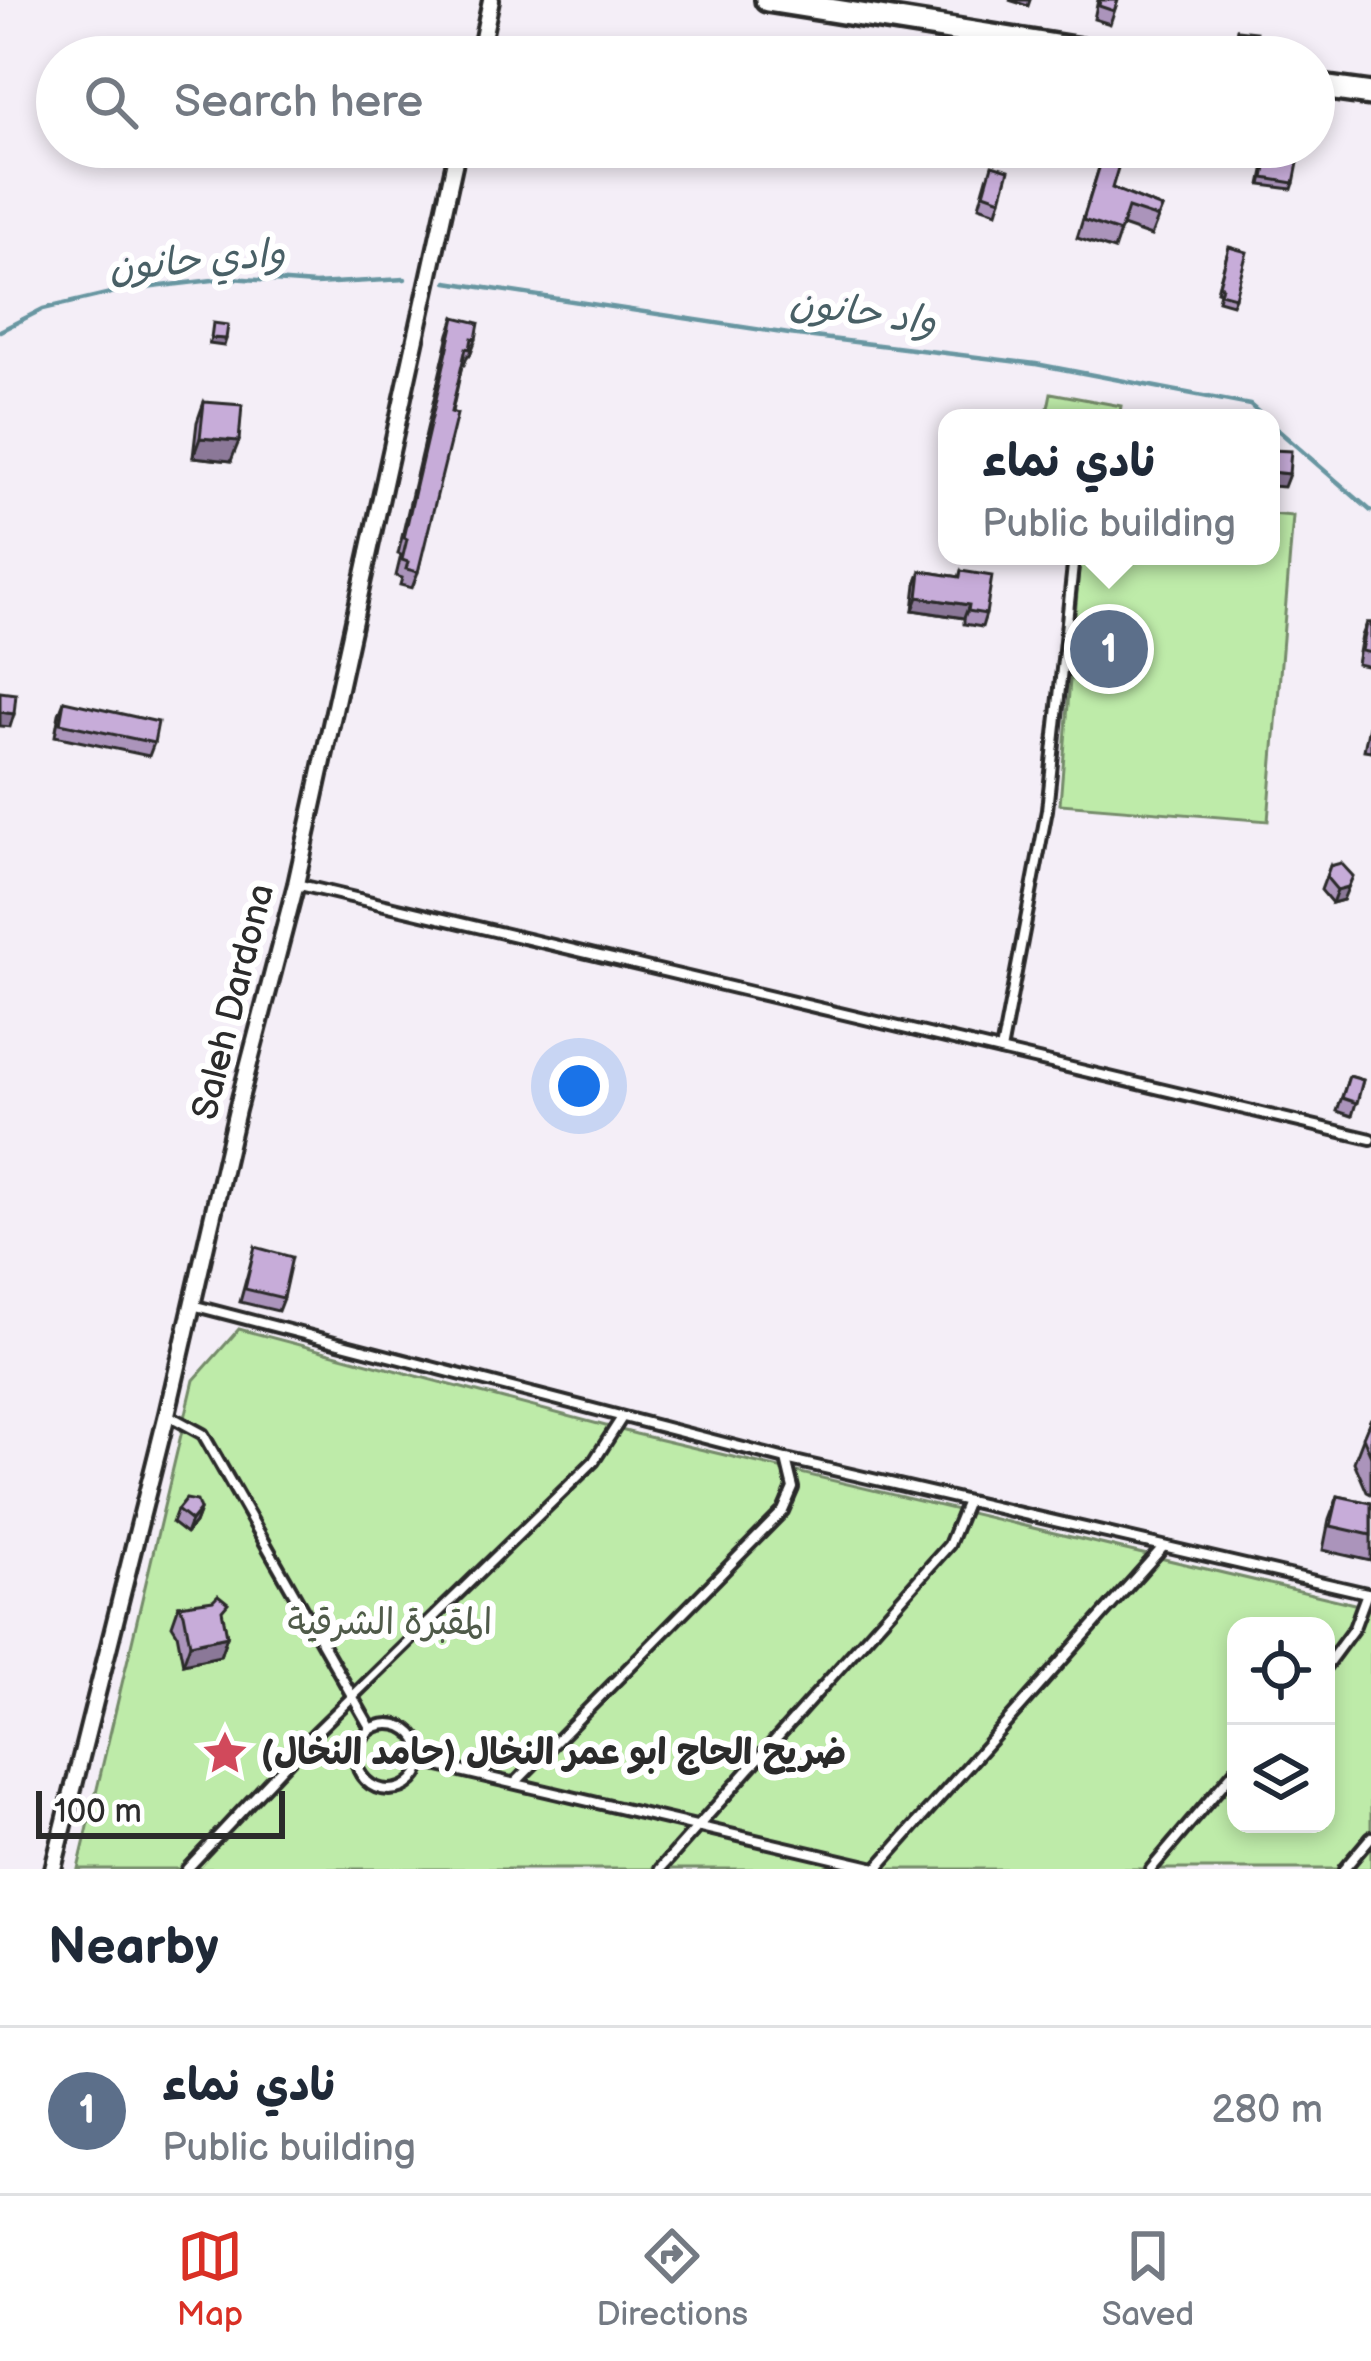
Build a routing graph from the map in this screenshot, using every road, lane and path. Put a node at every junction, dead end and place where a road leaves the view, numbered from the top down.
1 (491, 0) edge
2 (767, 0) edge
3 (483, 36) edge
4 (992, 36) edge
5 (1335, 89) edge
6 (1371, 94) edge
7 (453, 168) edge
8 (1073, 565) edge
9 (296, 884) junction
10 (1001, 1051) junction
11 (1371, 1138) edge
12 (192, 1304) junction
13 (167, 1414) junction
14 (621, 1419) junction
15 (786, 1460) junction
16 (968, 1501) junction
17 (1164, 1546) junction
18 (1369, 1593) edge
19 (1335, 1654) edge
20 (353, 1695) junction
21 (371, 1729) junction
22 (422, 1762) junction
23 (1227, 1780) edge
24 (514, 1784) junction
25 (698, 1826) junction
26 (1371, 1837) edge
27 (53, 1869) edge
28 (187, 1869) edge
29 (660, 1869) edge
30 (878, 1869) edge
31 (1151, 1869) edge
32 (1344, 1869) edge

1 - 3 street
2 - 4 main road
5 - 6 main road
7 - 9 street, Saleh Dardona
8 - 10 lane
9 - 10 lane
9 - 12 street, Saleh Dardona
10 - 11 lane
12 - 13 street, Saleh Dardona
12 - 14 lane
13 - 20 lane
13 - 27 street, Saleh Dardona
14 - 15 lane
14 - 20 lane
15 - 16 lane
15 - 24 lane
16 - 17 lane
16 - 25 lane
17 - 18 lane
17 - 30 lane
18 - 19 lane
20 - 21 lane
20 - 28 lane
21 - 22 lane
21 - 22 lane
22 - 24 lane
23 - 31 lane
24 - 25 lane
25 - 29 lane
25 - 30 lane
26 - 32 lane

